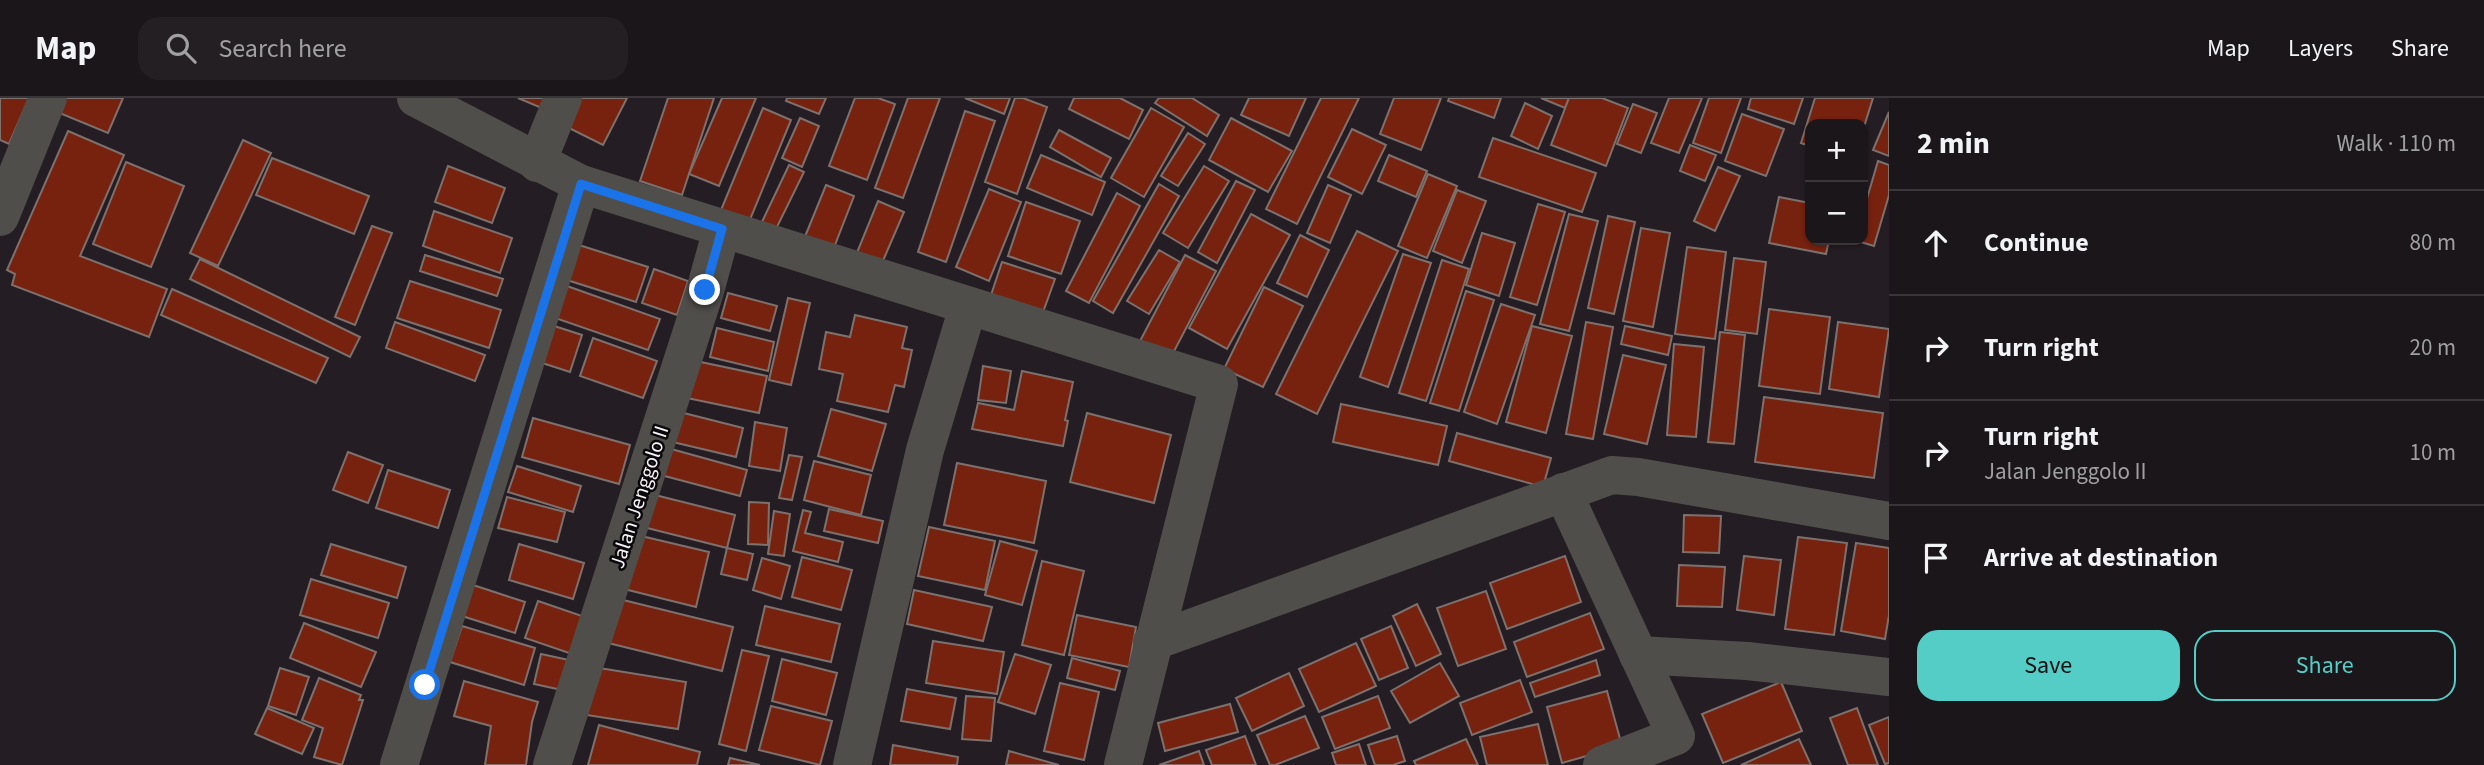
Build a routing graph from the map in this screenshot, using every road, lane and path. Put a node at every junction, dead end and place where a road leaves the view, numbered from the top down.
1 (48, 98) edge
2 (416, 98) edge
3 (564, 98) edge
4 (537, 163) junction
5 (581, 184) junction
6 (0, 217) edge
7 (722, 229) junction
8 (968, 307) junction
9 (1563, 492) junction
10 (1889, 521) edge
11 (1152, 642) junction
12 (1638, 655) junction
13 (1889, 677) edge
14 (1684, 750) edge
15 (398, 765) edge
16 (552, 765) edge
17 (852, 765) edge
18 (1123, 765) edge
19 (1602, 765) edge

1 - 6 street
2 - 4 street
3 - 4 street
4 - 5 street
5 - 7 street
5 - 15 street
7 - 8 street
7 - 16 street, Jalan Jenggolo II
8 - 11 street
8 - 17 street
9 - 10 street
9 - 11 street
9 - 12 street
11 - 18 street
12 - 13 street
12 - 14 street
14 - 19 street

